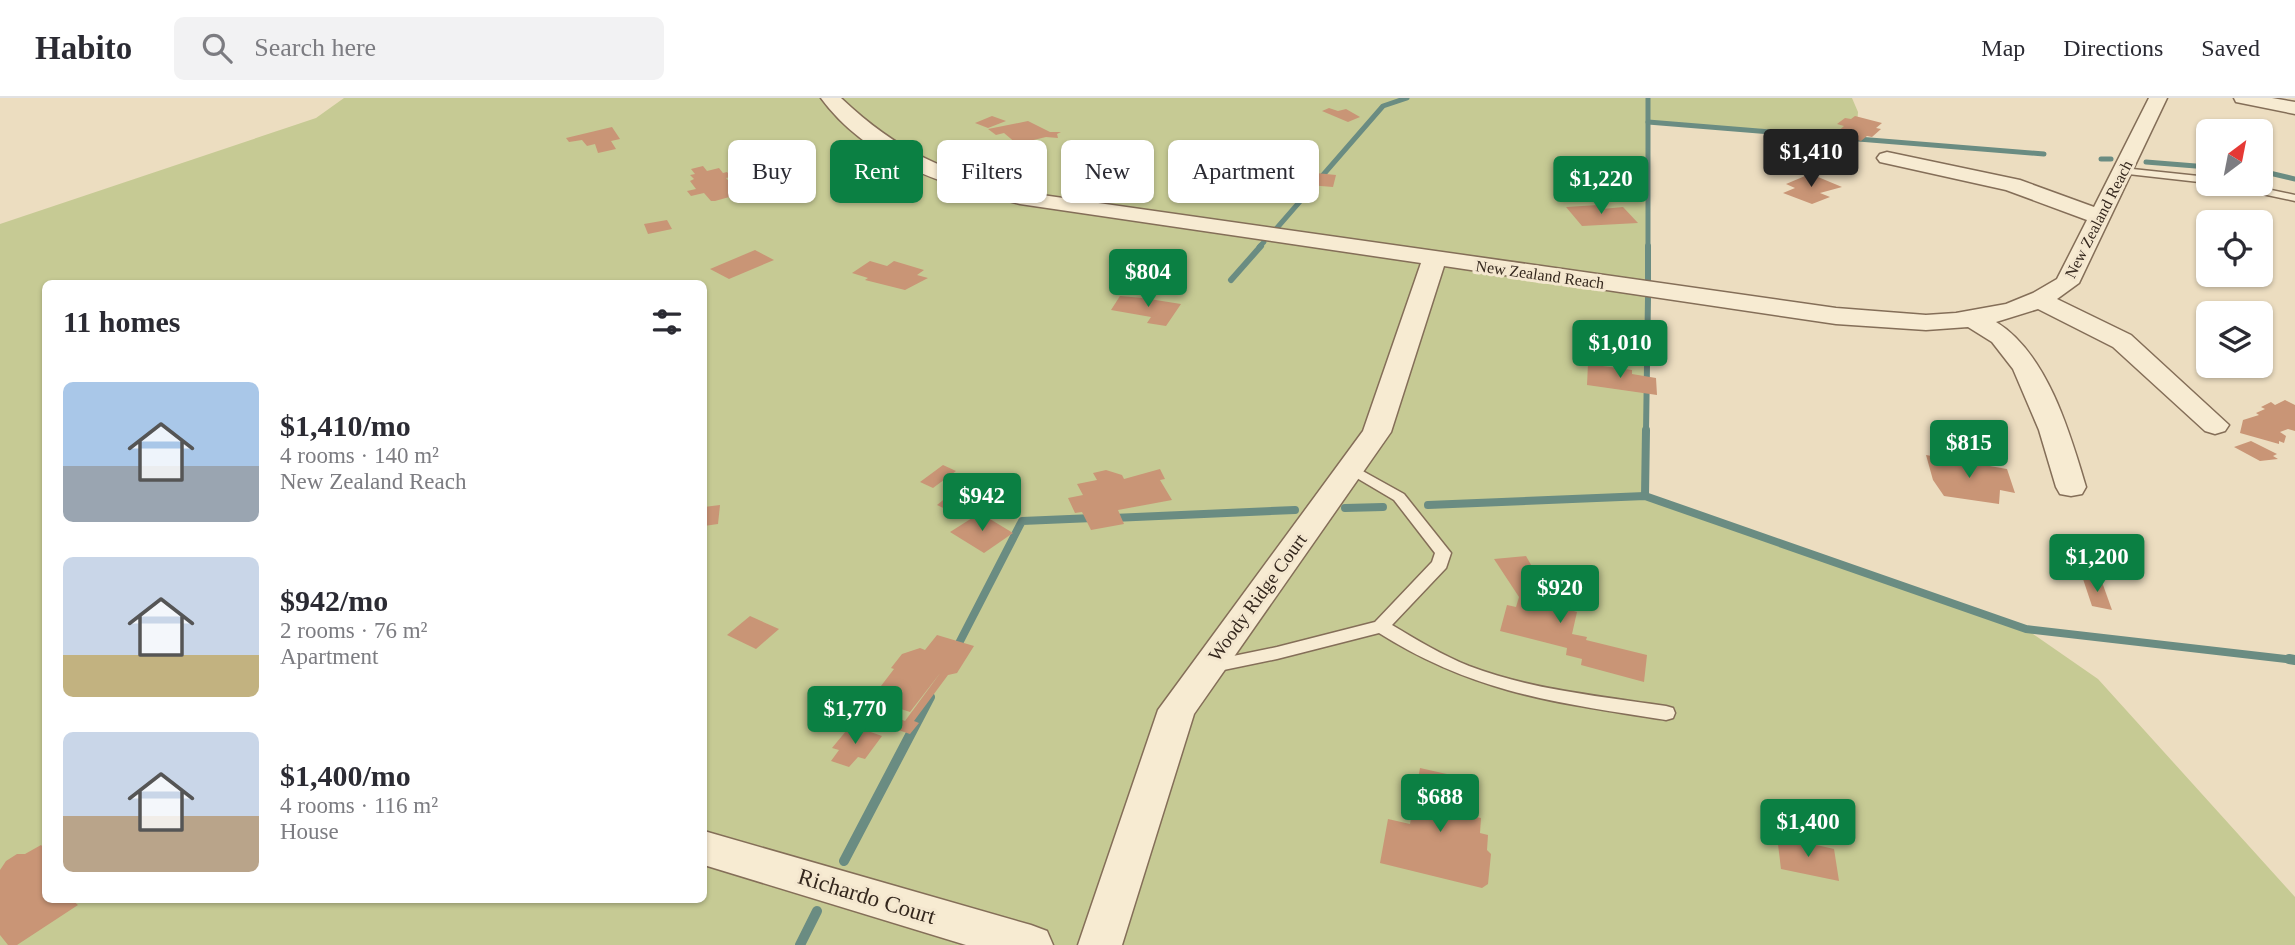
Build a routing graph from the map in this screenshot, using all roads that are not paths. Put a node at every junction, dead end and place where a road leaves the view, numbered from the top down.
1 (830, 98) edge
2 (2158, 98) edge
3 (2243, 98) edge
4 (2295, 108) edge
5 (1887, 158) dead end
6 (2123, 171) junction
7 (2196, 179) edge
8 (2273, 193) edge
9 (2295, 198) edge
10 (2101, 217) junction
11 (1434, 259) junction
12 (2041, 301) junction
13 (1973, 319) junction
14 (2215, 425) dead end
15 (1350, 468) junction
16 (2071, 487) dead end
17 (1381, 626) junction
18 (1207, 667) junction
19 (1666, 713) dead end
20 (707, 849) edge
21 (1031, 945) edge
22 (1100, 945) edge

1 - 11 street, New Zealand Reach
2 - 6 street, New Zealand Reach
3 - 4 street
5 - 10 street
6 - 7 lane
6 - 10 street, New Zealand Reach
8 - 9 lane
10 - 12 street, New Zealand Reach
11 - 13 street, New Zealand Reach
11 - 15 street, Woody Ridge Court
12 - 13 street, New Zealand Reach
12 - 14 street
13 - 16 street
15 - 17 lane
15 - 18 street, Woody Ridge Court
17 - 18 lane
17 - 19 lane
18 - 22 street, Woody Ridge Court
20 - 21 street, Richardo Court

